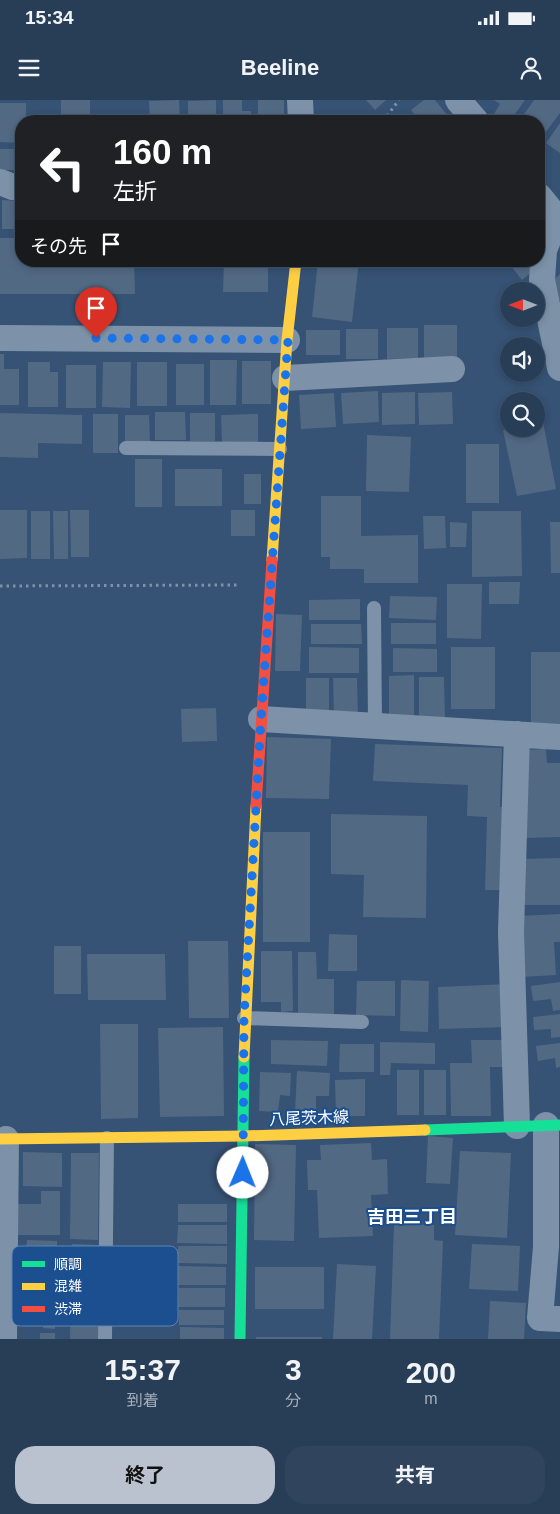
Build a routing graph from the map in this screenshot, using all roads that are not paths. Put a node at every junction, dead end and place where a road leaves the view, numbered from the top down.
1 (300, 100) edge
2 (458, 100) edge
3 (301, 115) edge
4 (471, 115) edge
5 (0, 182) edge
6 (15, 187) edge
7 (545, 204) edge
8 (558, 220) edge
9 (545, 248) edge
10 (295, 267) edge
11 (543, 267) edge
12 (0, 338) edge
13 (288, 340) junction
14 (560, 368) edge
15 (452, 369) dead end
16 (285, 378) junction
17 (126, 448) dead end
18 (280, 449) junction
19 (374, 608) dead end
20 (261, 719) junction
21 (375, 726) junction
22 (517, 734) junction
23 (560, 737) edge
24 (244, 1018) junction
25 (362, 1022) dead end
26 (553, 1125) edge
27 (517, 1126) junction
28 (244, 1136) junction
29 (107, 1138) junction
30 (3, 1139) edge
31 (106, 1246) edge
32 (560, 1319) edge
33 (105, 1326) edge
34 (560, 1329) edge
35 (4, 1339) edge
36 (105, 1339) edge
37 (240, 1339) edge
38 (559, 1339) edge

1 - 3 street
2 - 4 street
5 - 6 street
7 - 8 street
8 - 9 street
10 - 13 street
11 - 14 street
12 - 13 street
13 - 16 street
15 - 16 street
16 - 18 street
17 - 18 lane
18 - 20 street
19 - 21 lane
20 - 21 street
20 - 24 street
21 - 22 street
22 - 23 street
22 - 27 street
24 - 25 lane
24 - 28 street
26 - 27 street, 八尾茨木線
26 - 32 street
27 - 28 street, 八尾茨木線
28 - 29 street, 八尾茨木線
28 - 37 street
29 - 30 street, 八尾茨木線
29 - 31 lane
30 - 35 street
33 - 36 lane
34 - 38 street

